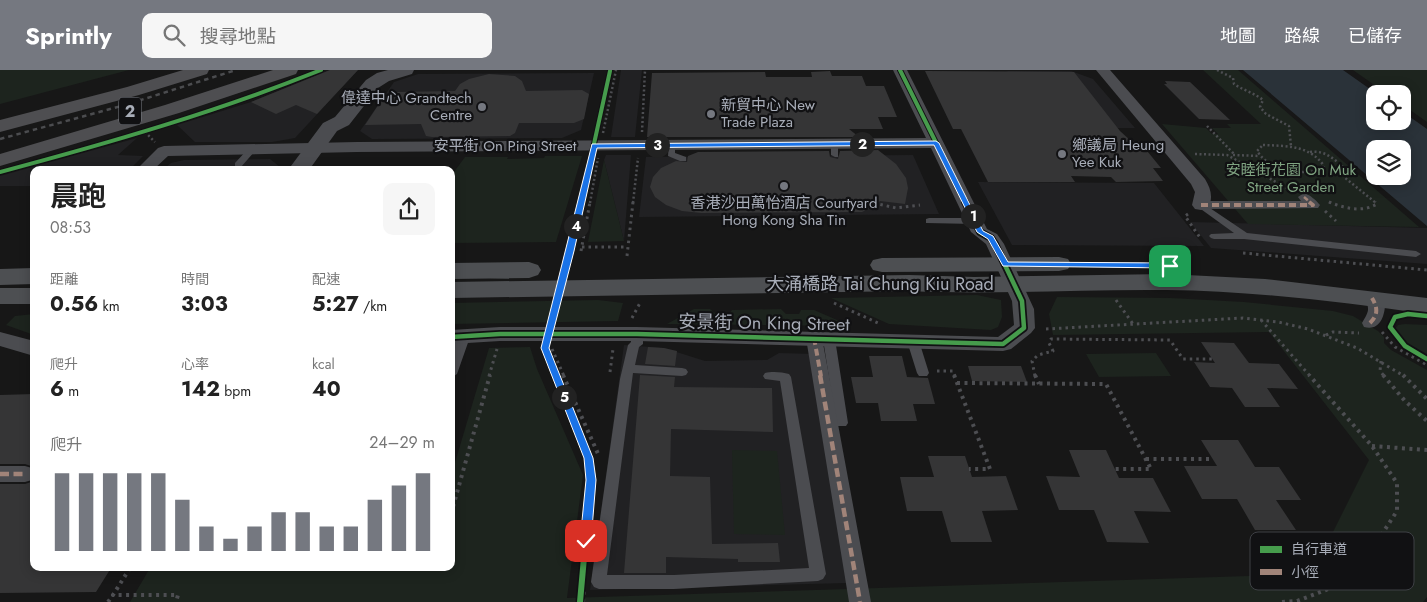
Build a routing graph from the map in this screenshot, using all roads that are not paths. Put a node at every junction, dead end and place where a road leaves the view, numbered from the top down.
1 (159, 70) edge
2 (201, 70) edge
3 (259, 70) edge
4 (290, 70) edge
5 (406, 70) edge
6 (900, 70) edge
7 (1102, 71) edge
8 (383, 73) edge
9 (0, 109) edge
10 (342, 121) junction
11 (0, 126) edge
12 (936, 143) junction
13 (672, 145) junction
14 (0, 147) edge
15 (312, 148) junction
16 (332, 148) junction
17 (251, 151) junction
18 (0, 160) edge
19 (683, 160) dead end
20 (238, 165) dead end
21 (148, 166) edge
22 (301, 166) edge
23 (318, 166) edge
24 (1304, 197) road end
25 (1200, 205) junction
26 (930, 221) dead end
27 (978, 227) junction
28 (1214, 236) dead end
29 (1244, 236) junction
30 (1416, 254) dead end
31 (455, 271) edge
32 (1003, 271) junction
33 (30, 276) edge
34 (0, 277) edge
35 (1427, 288) edge
36 (455, 290) edge
37 (0, 296) edge
38 (30, 296) edge
39 (1427, 306) edge
40 (634, 328) junction
41 (458, 337) edge
42 (0, 339) edge
43 (822, 339) junction
44 (913, 341) junction
45 (30, 349) edge
46 (455, 353) edge
47 (629, 368) junction
48 (682, 372) dead end
49 (922, 372) road end
50 (769, 376) dead end
51 (842, 423) dead end
52 (0, 474) edge
53 (25, 474) dead end
54 (860, 602) edge

1 - 9 highway
2 - 11 highway, 2
3 - 14 highway, 2
4 - 18 highway
5 - 8 street
6 - 12 street
7 - 25 street
8 - 10 street
10 - 15 street
10 - 16 street
12 - 13 street, 安平街 On Ping Street
12 - 27 street
13 - 16 street, 安平街 On Ping Street
13 - 19 lane
15 - 16 street, 安平街 On Ping Street
15 - 17 street, 安平街 On Ping Street
15 - 22 street
16 - 23 street
17 - 20 lane
17 - 21 street, 安平街 On Ping Street
24 - 25 street
25 - 29 lane
26 - 27 lane
27 - 32 street
28 - 29 lane
29 - 30 lane
31 - 32 main road, 大涌橋路 Tai Chung Kiu Road
32 - 35 main road, 大涌橋路 Tai Chung Kiu Road
32 - 36 main road, 大涌橋路 Tai Chung Kiu Road
32 - 39 main road, 大涌橋路 Tai Chung Kiu Road
32 - 44 street, 安景街 On King Street
33 - 34 main road
37 - 38 main road
40 - 41 street, 安景街 On King Street
40 - 43 street, 安景街 On King Street
40 - 47 lane
41 - 46 lane
42 - 45 street
43 - 44 street, 安景街 On King Street
43 - 51 lane
43 - 54 street
44 - 49 lane
47 - 48 lane
47 - 50 lane
52 - 53 street

